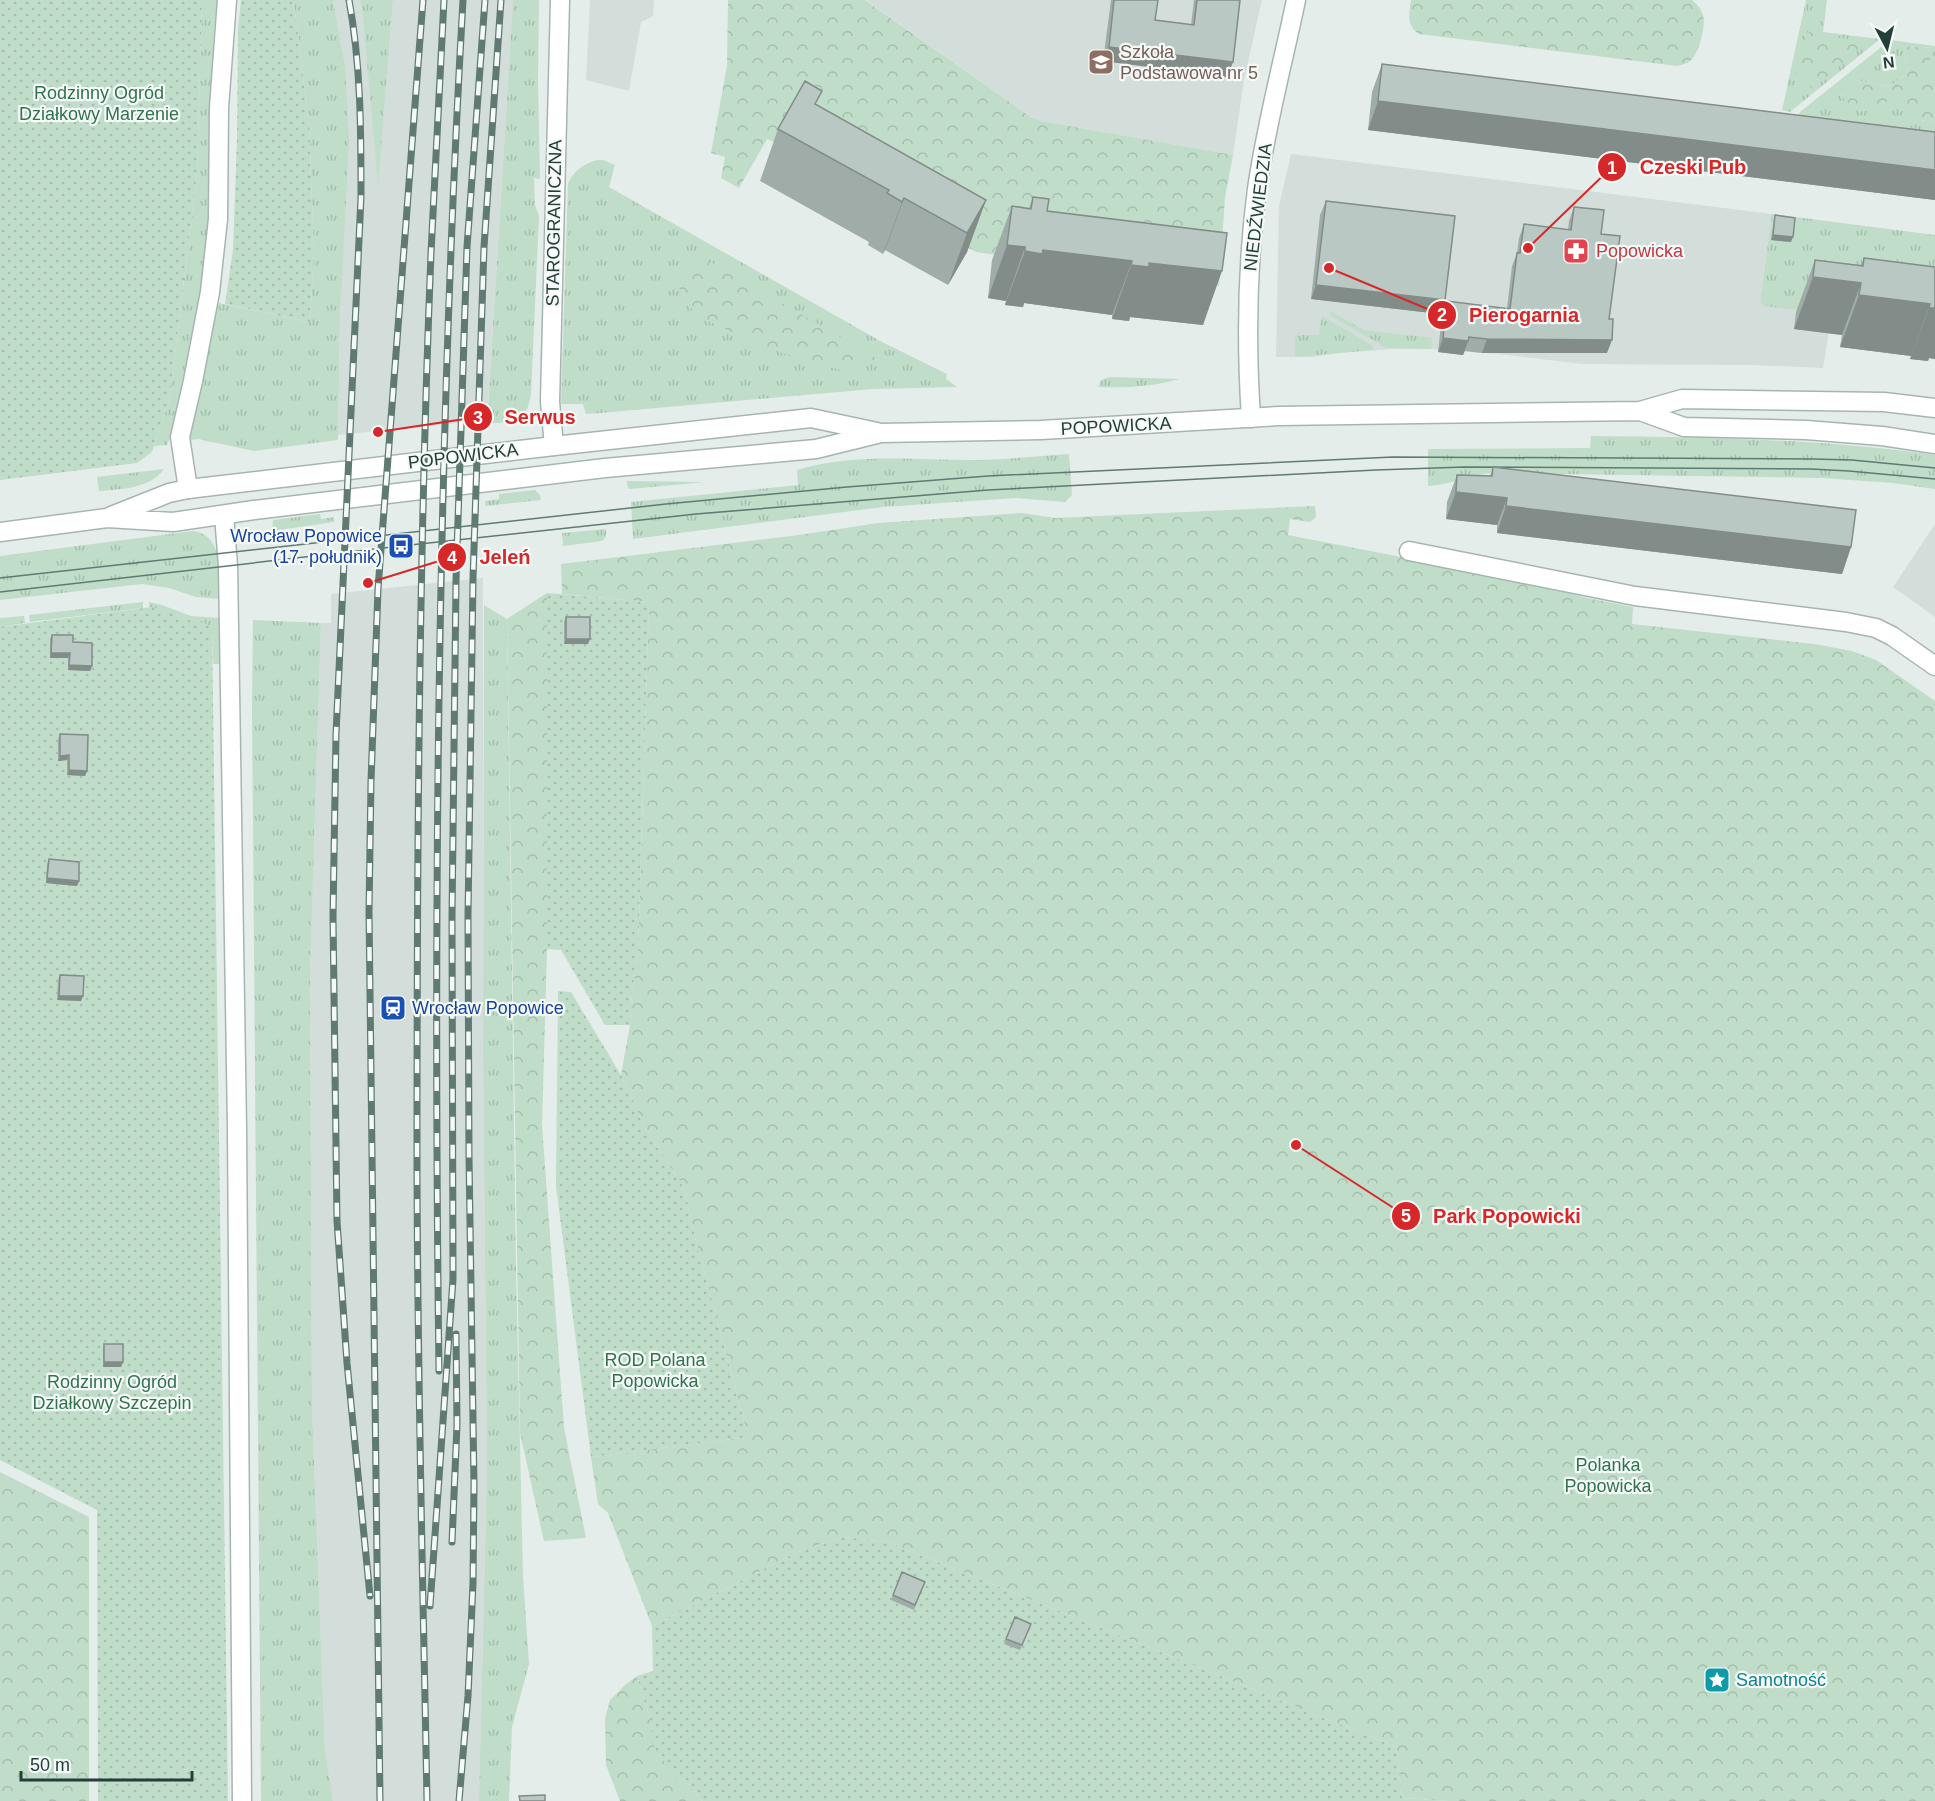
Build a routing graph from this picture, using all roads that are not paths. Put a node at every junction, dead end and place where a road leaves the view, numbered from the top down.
1 (226, 0) edge
2 (560, 0) edge
3 (1296, 0) edge
4 (1935, 408) edge
5 (1640, 411) junction
6 (1251, 418) junction
7 (881, 433) junction
8 (1935, 444) edge
9 (554, 446) junction
10 (188, 489) junction
11 (224, 514) junction
12 (107, 518) junction
13 (0, 532) edge
14 (1409, 551) dead end
15 (1935, 666) edge
16 (242, 1801) edge

1 - 10 street
2 - 9 street, STAROGRANICZNA
3 - 6 street, NIEDŹWIEDZIA
4 - 5 street, POPOWICKA
5 - 6 street, POPOWICKA
5 - 8 street, POPOWICKA
6 - 7 street, POPOWICKA
7 - 9 street, POPOWICKA
7 - 11 street, POPOWICKA
9 - 10 street, POPOWICKA
10 - 12 street, POPOWICKA
11 - 12 street, POPOWICKA
11 - 16 street
12 - 13 street
14 - 15 street

